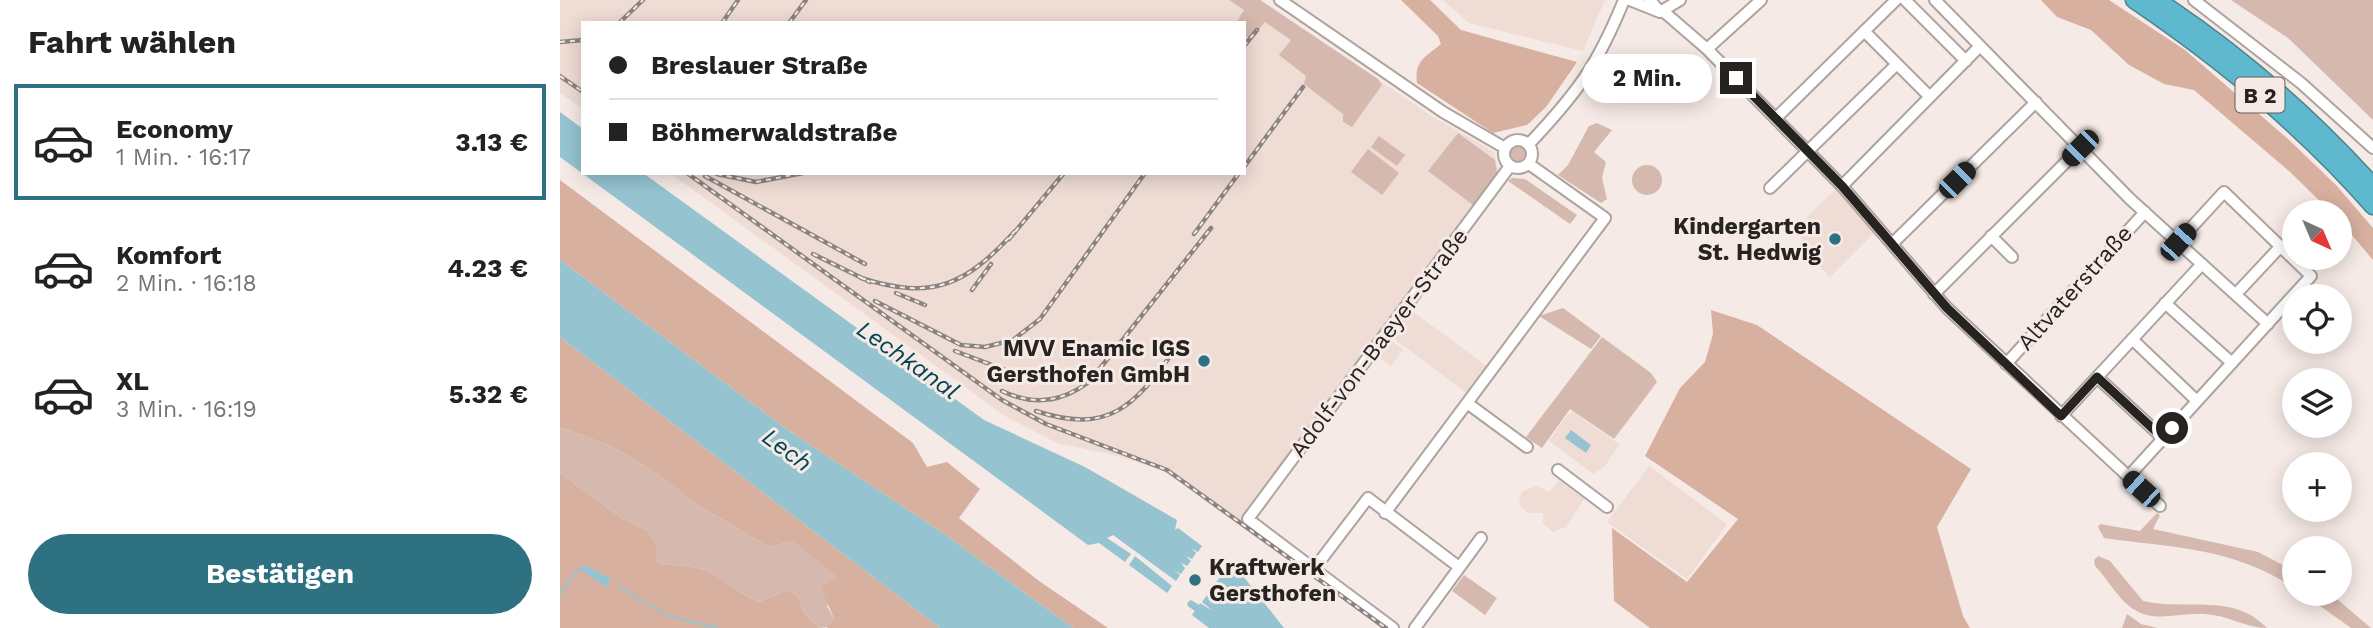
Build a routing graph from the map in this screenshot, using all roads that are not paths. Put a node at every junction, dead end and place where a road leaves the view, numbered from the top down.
1 (1280, 0) edge
2 (1627, 0) edge
3 (1650, 0) edge
4 (1680, 0) edge
5 (1761, 0) edge
6 (1896, 0) edge
7 (1905, 0) edge
8 (2134, 0) edge
9 (2157, 0) edge
10 (2194, 0) edge
11 (1936, 1) edge
12 (1661, 11) junction
13 (1922, 17) junction
14 (1864, 31) junction
15 (1980, 46) junction
16 (1707, 49) junction
17 (1966, 61) junction
18 (1897, 64) junction
19 (1930, 97) junction
20 (2036, 102) junction
21 (1776, 118) junction
22 (1529, 144) junction
23 (1505, 148) junction
24 (2080, 148) junction
25 (2373, 148) edge
26 (1809, 152) junction
27 (1529, 164) junction
28 (1510, 166) junction
29 (1842, 186) junction
30 (2373, 186) edge
31 (1770, 188) dead end
32 (2373, 206) edge
33 (2145, 212) junction
34 (1991, 236) junction
35 (2178, 242) junction
36 (1892, 244) junction
37 (2280, 247) junction
38 (2012, 257) dead end
39 (2202, 264) junction
40 (1934, 294) junction
41 (2236, 294) junction
42 (2165, 303) junction
43 (2268, 324) junction
44 (2132, 340) junction
45 (2232, 363) junction
46 (2006, 364) junction
47 (2097, 377) junction
48 (2197, 401) junction
49 (1467, 403) junction
50 (2061, 416) junction
51 (2163, 438) junction
52 (1527, 447) dead end
53 (1558, 470) dead end
54 (2128, 477) junction
55 (2160, 506) dead end
56 (1607, 507) dead end
57 (1385, 513) junction
58 (1481, 538) dead end
59 (1459, 567) junction
60 (1314, 569) junction
61 (1393, 628) edge
62 (1415, 628) edge

1 - 23 street
2 - 12 street
2 - 22 street
3 - 12 street
4 - 12 street
5 - 16 street
6 - 14 street
7 - 13 street
8 - 32 highway, B 2
9 - 30 highway, B 2
10 - 25 street
11 - 13 street
11 - 15 street
12 - 16 street
13 - 17 street
14 - 18 street
14 - 21 street
15 - 17 street
15 - 20 street
16 - 21 street
17 - 19 street
18 - 19 street
18 - 26 street
19 - 29 street
20 - 24 street
20 - 36 street
21 - 26 street
22 - 23 street
22 - 27 street
23 - 28 street
24 - 33 street
24 - 34 street
26 - 29 street
26 - 31 street
27 - 28 street
27 - 49 street
28 - 60 street, Adolf-von-Baeyer-Straße
29 - 36 street
33 - 35 street
33 - 46 street, Altvaterstraße
34 - 38 street
34 - 40 street
35 - 37 street
35 - 39 street
36 - 40 street
37 - 41 street
37 - 43 street
39 - 41 street
39 - 42 street
40 - 46 street
41 - 43 street
42 - 44 street
42 - 45 street
43 - 45 street
44 - 47 street
44 - 48 street
45 - 48 street
46 - 50 street
47 - 50 street
47 - 51 street
48 - 51 street
49 - 52 street
49 - 57 street
50 - 54 street
51 - 54 street
53 - 56 street
54 - 55 street
57 - 59 street
57 - 60 street
58 - 59 street
59 - 62 street
60 - 61 street

